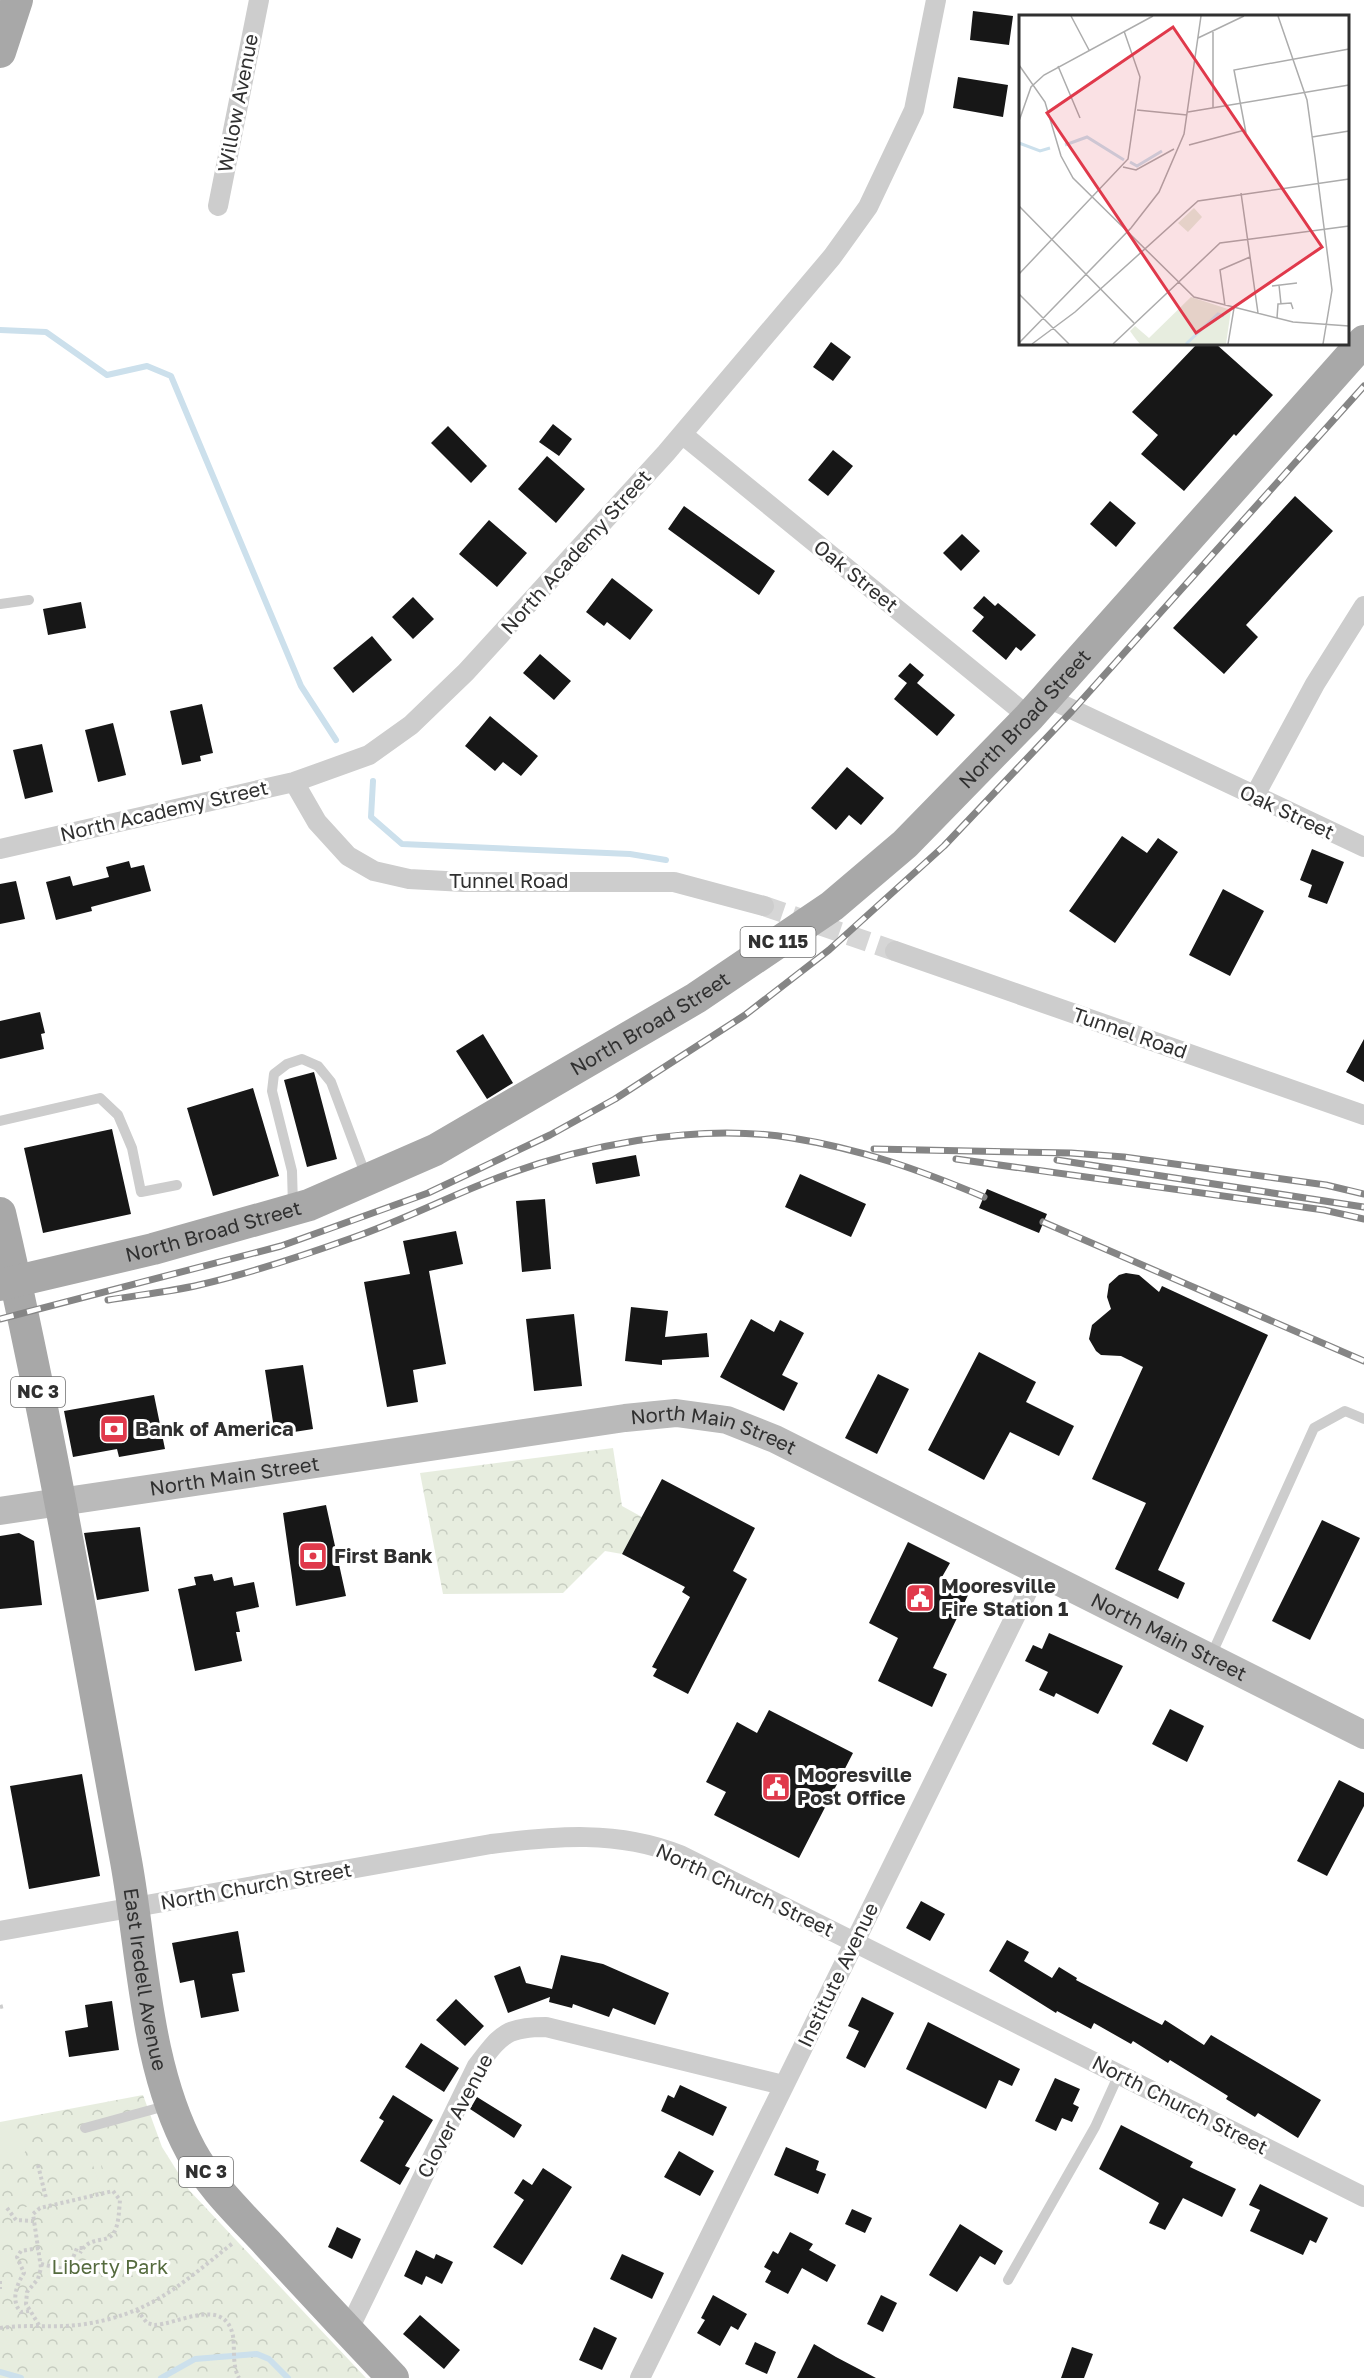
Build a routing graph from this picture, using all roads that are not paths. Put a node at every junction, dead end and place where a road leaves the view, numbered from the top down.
1 (17, 0) edge
2 (259, 0) edge
3 (936, 0) edge
4 (0, 52) edge
5 (218, 206) dead end
6 (1364, 341) edge
7 (682, 434) junction
8 (29, 600) dead end
9 (0, 604) edge
10 (1364, 606) edge
11 (1039, 707) junction
12 (294, 782) junction
13 (1254, 797) junction
14 (1364, 847) edge
15 (0, 849) edge
16 (764, 906) tunnel mouth
17 (895, 951) tunnel mouth
18 (1364, 1115) edge
19 (0, 1121) edge
20 (367, 1179) junction
21 (177, 1185) dead end
22 (293, 1209) junction
23 (0, 1213) edge
24 (8, 1283) edge
25 (1364, 1419) edge
26 (59, 1503) junction
27 (0, 1511) edge
28 (1037, 1572) junction
29 (1210, 1658) junction
30 (1364, 1735) edge
31 (134, 1907) junction
32 (0, 1931) edge
33 (855, 1941) junction
34 (1119, 2074) junction
35 (783, 2085) junction
36 (169, 2105) junction
37 (85, 2128) dead end
38 (1364, 2197) edge
39 (1008, 2280) dead end
40 (348, 2331) junction
41 (393, 2378) edge
42 (640, 2378) edge

1 - 4 main road
2 - 5 street, Willow Avenue
3 - 7 street, North Academy Street
6 - 11 main road, North Broad Street / NC 115
7 - 11 street, Oak Street
7 - 12 street, North Academy Street
8 - 9 lane
10 - 13 street
11 - 13 street, Oak Street
11 - 20 main road, North Broad Street / NC 115
12 - 15 street, North Academy Street
12 - 16 street, Tunnel Road
13 - 14 street, Oak Street
17 - 18 street, Tunnel Road
19 - 21 lane
20 - 22 main road, North Broad Street / NC 115
20 - 22 lane
22 - 24 main road, North Broad Street / NC 115
23 - 24 main road, NC 3
24 - 26 main road, NC 3
25 - 29 lane
26 - 27 main road, North Main Street
26 - 28 main road, North Main Street
26 - 31 main road, East Iredell Avenue / NC 3
28 - 29 main road, North Main Street
28 - 33 street, Institute Avenue
29 - 30 main road, North Main Street
31 - 32 street, North Church Street
31 - 33 street, North Church Street
31 - 36 main road, East Iredell Avenue / NC 3
33 - 34 street, North Church Street
33 - 35 street, Institute Avenue
34 - 38 street, North Church Street
34 - 39 lane
35 - 40 street, Clover Avenue
35 - 42 street, Institute Avenue
36 - 37 lane
36 - 40 main road, East Iredell Avenue / NC 3
40 - 41 main road, East Iredell Avenue / NC 3

